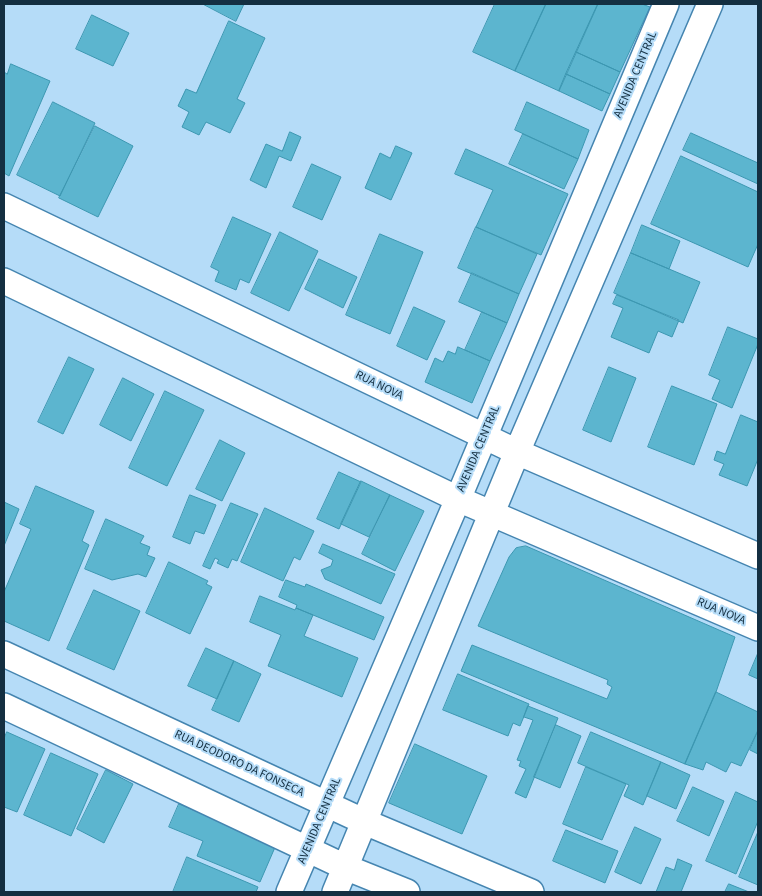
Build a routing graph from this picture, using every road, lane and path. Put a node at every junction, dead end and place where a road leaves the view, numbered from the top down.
1 (666, 4) edge
2 (710, 4) edge
3 (4, 206) edge
4 (4, 281) edge
5 (484, 436) junction
6 (517, 452) junction
7 (458, 499) junction
8 (492, 514) junction
9 (758, 556) edge
10 (758, 628) edge
11 (4, 654) edge
12 (4, 706) edge
13 (326, 804) junction
14 (365, 822) junction
15 (308, 848) junction
16 (345, 867) junction
17 (289, 892) edge
18 (334, 892) edge
19 (407, 892) edge
20 (531, 892) edge

1 - 5 street, AVENIDA CENTRAL
2 - 6 street
3 - 5 street, RUA NOVA
4 - 7 street, RUA NOVA
5 - 6 street, RUA NOVA
5 - 7 street, AVENIDA CENTRAL
6 - 8 street
6 - 9 street, RUA NOVA
7 - 8 street, RUA NOVA
7 - 13 street, AVENIDA CENTRAL
8 - 10 street, RUA NOVA
8 - 14 street
11 - 13 street, RUA DEODORO DA FONSECA
12 - 15 street
13 - 14 street, RUA DEODORO DA FONSECA
13 - 15 street, AVENIDA CENTRAL
14 - 16 street
14 - 20 street, RUA DEODORO DA FONSECA
15 - 16 street
15 - 17 street, AVENIDA CENTRAL
16 - 18 street
16 - 19 street

